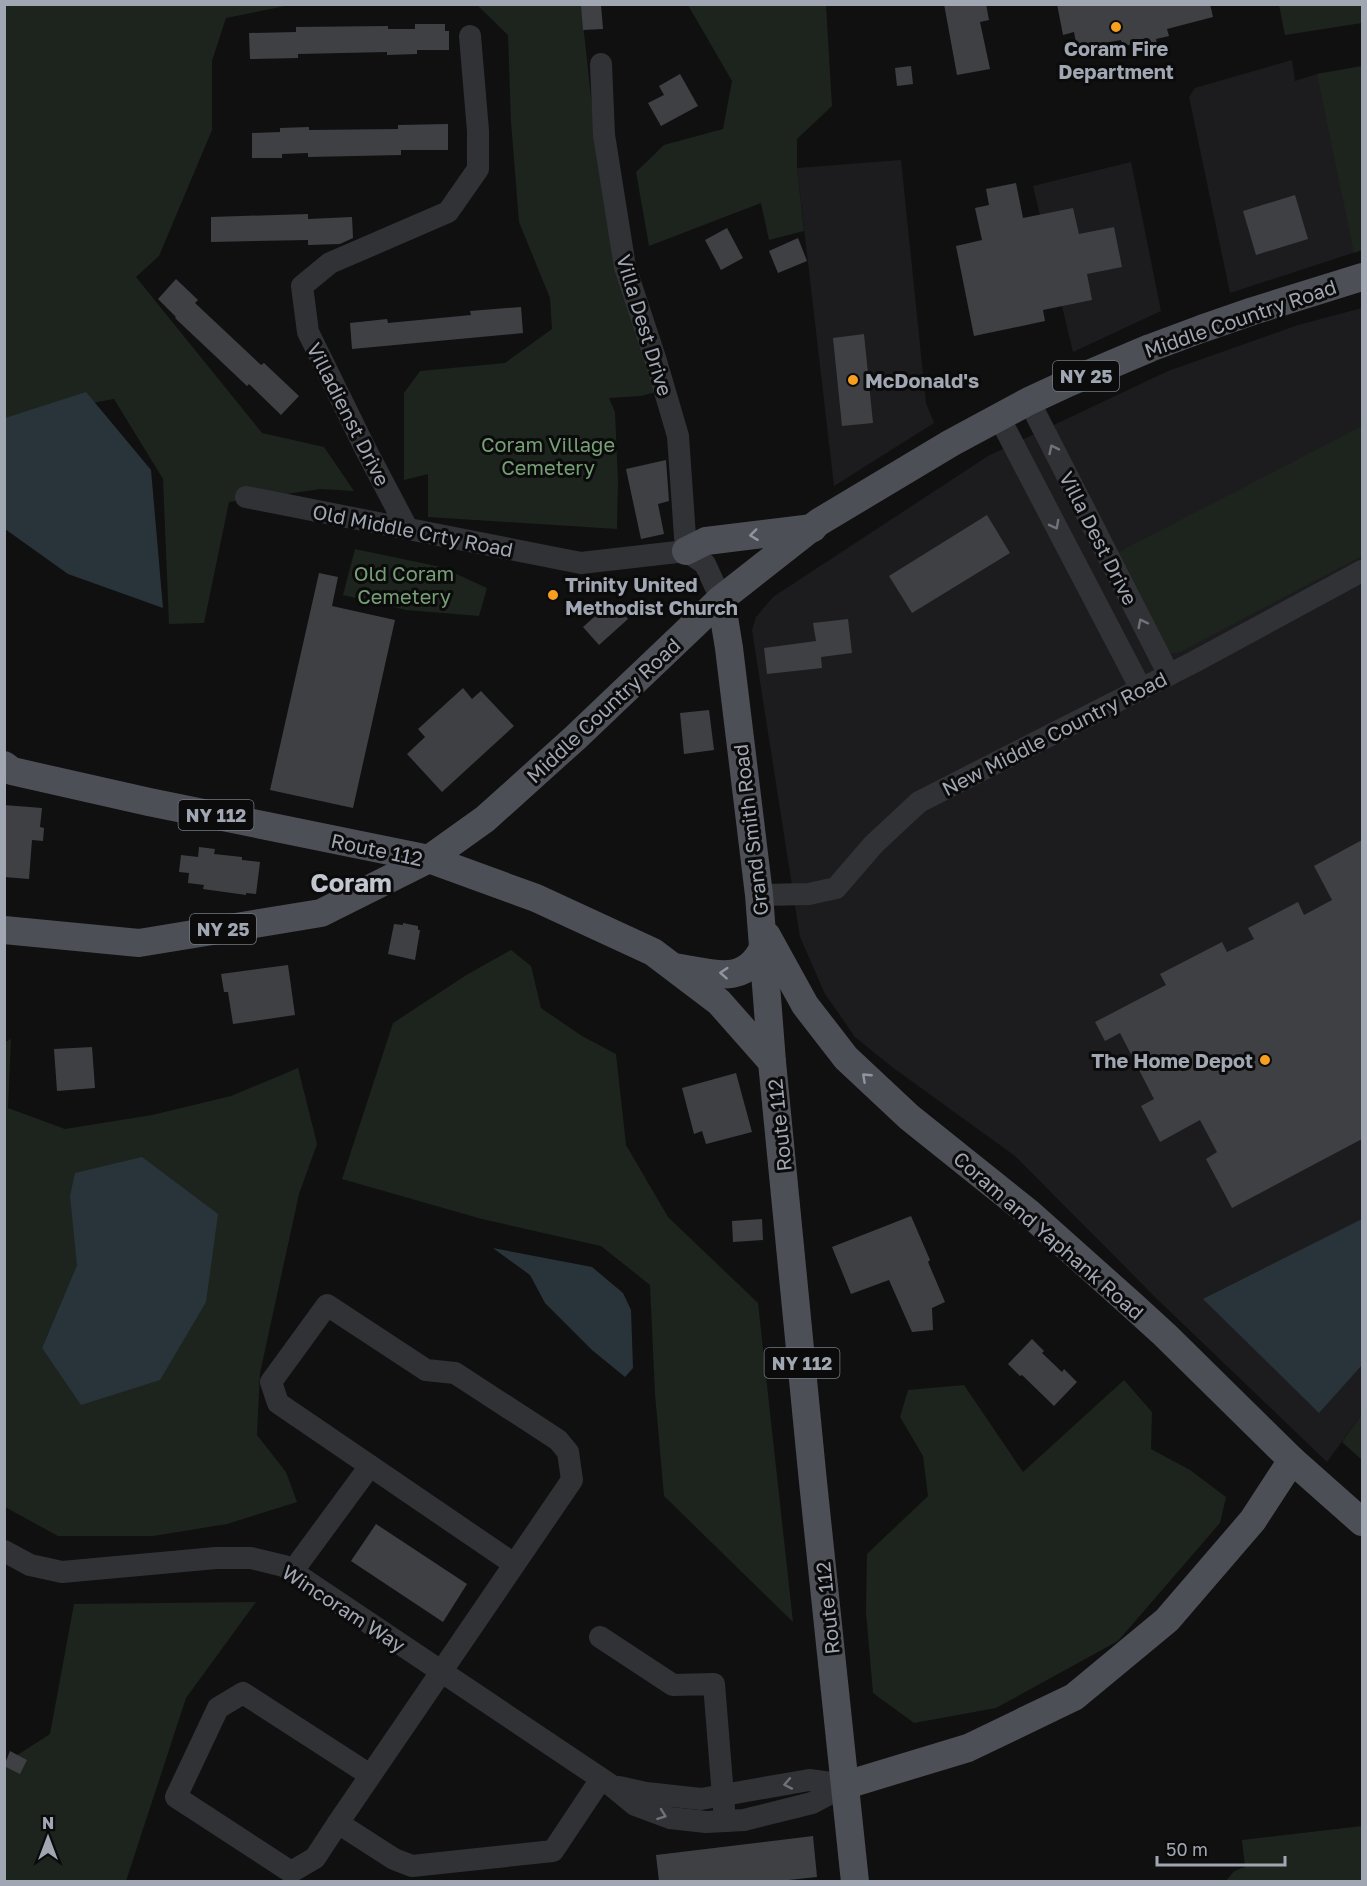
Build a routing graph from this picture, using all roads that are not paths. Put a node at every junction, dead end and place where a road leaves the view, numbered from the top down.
1 (470, 36) dead end
2 (601, 64) dead end
3 (1362, 277) edge
4 (1029, 401) junction
5 (999, 417) junction
6 (246, 498) dead end
7 (407, 528) junction
8 (813, 528) junction
9 (686, 551) junction
10 (1362, 571) edge
11 (721, 599) junction
12 (1169, 675) junction
13 (1141, 689) junction
14 (4, 765) edge
15 (429, 859) junction
16 (759, 895) junction
17 (4, 930) edge
18 (762, 937) junction
19 (672, 967) junction
20 (772, 1062) junction
21 (1292, 1460) junction
22 (370, 1466) junction
23 (1362, 1522) edge
24 (4, 1551) edge
25 (514, 1564) junction
26 (292, 1572) junction
27 (600, 1637) dead end
28 (441, 1670) junction
29 (370, 1775) junction
30 (607, 1782) junction
31 (846, 1785) junction
32 (723, 1795) junction
33 (725, 1821) junction
34 (338, 1823) junction
35 (855, 1881) edge

1 - 7 street, Villadienst Drive
2 - 9 street, Villa Dest Drive
3 - 4 main road, Middle Country Road / NY 25
4 - 5 main road, Middle Country Road / NY 25
12 -> 4 street, Villa Dest Drive
5 - 8 main road, Middle Country Road / NY 25
5 -> 13 street, Villa Dest Drive
6 - 7 street, Old Middle Crty Road
7 - 9 street, Old Middle Crty Road
8 -> 9 main road
8 - 11 main road, Middle Country Road / NY 25
9 - 11 street
10 - 12 street, New Middle Country Road
11 - 15 main road, Middle Country Road / NY 25
11 - 16 main road, Grand Smith Road
12 - 13 street, New Middle Country Road
13 - 16 street, New Middle Country Road
14 - 15 main road, Route 112 / NY 112
15 - 17 main road, Middle Country Road / NY 25
15 - 19 main road, Route 112 / NY 112
16 - 18 main road, Grand Smith Road
18 -> 19 main road
18 - 20 main road, Grand Smith Road
21 -> 18 main road, Coram and Yaphank Road
19 - 20 main road, Route 112 / NY 112
20 - 31 main road, Route 112 / NY 112
21 - 23 main road, Coram and Yaphank Road
21 - 31 main road
22 - 25 street
22 - 25 street
22 - 26 street
24 - 26 street, Wincoram Way
25 - 28 street
26 - 28 street, Wincoram Way
27 - 32 street
28 - 29 street
28 - 30 street, Wincoram Way
29 - 34 street
29 - 34 street
30 - 32 street, Wincoram Way
30 -> 33 street, Wincoram Way
30 - 34 street
31 -> 32 street, Wincoram Way
31 - 33 street, Wincoram Way
31 - 35 main road, Route 112 / NY 112
32 - 33 street

